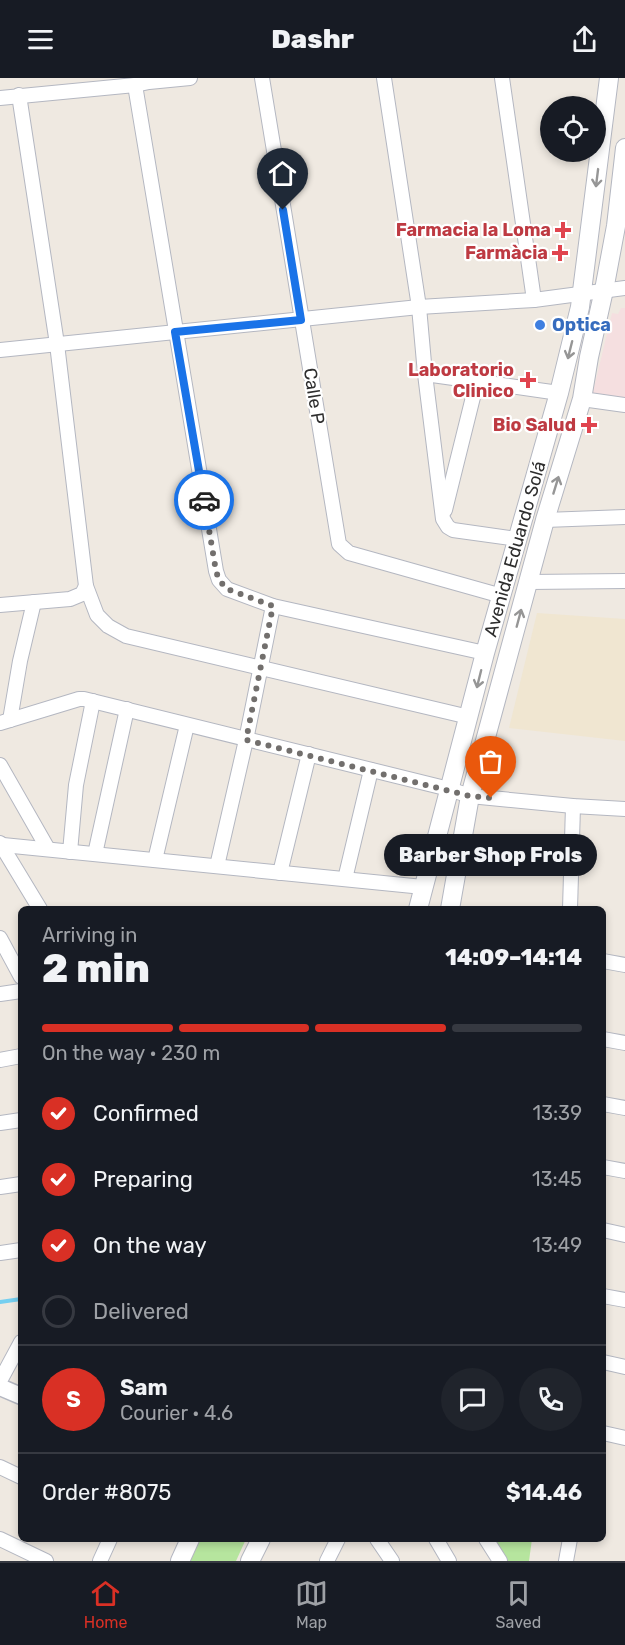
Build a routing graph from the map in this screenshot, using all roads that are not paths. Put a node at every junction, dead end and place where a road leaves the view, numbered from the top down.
1 (190, 78) edge
2 (262, 78) edge
3 (384, 78) edge
4 (502, 78) edge
5 (609, 78) edge
6 (144, 82) edge
7 (53, 85) edge
8 (19, 95) junction
9 (0, 98) edge
10 (625, 148) edge
11 (625, 288) edge
12 (604, 290) junction
13 (583, 293) junction
14 (534, 300) junction
15 (419, 307) junction
16 (301, 320) junction
17 (175, 332) junction
18 (57, 344) junction
19 (0, 350) edge
20 (425, 374) junction
21 (477, 381) junction
22 (559, 393) junction
23 (582, 399) junction
24 (625, 405) edge
25 (625, 517) edge
26 (443, 519) junction
27 (545, 520) junction
28 (517, 539) junction
29 (625, 581) edge
30 (529, 582) junction
31 (86, 586) junction
32 (502, 596) junction
33 (34, 602) junction
34 (0, 605) edge
35 (273, 606) junction
36 (485, 653) junction
37 (261, 669) junction
38 (93, 701) junction
39 (128, 710) junction
40 (469, 717) junction
41 (5, 722) edge
42 (187, 725) junction
43 (246, 740) junction
44 (309, 754) junction
45 (0, 765) edge
46 (371, 770) junction
47 (449, 789) junction
48 (470, 796) junction
49 (573, 806) junction
50 (625, 810) edge
51 (1, 844) edge
52 (48, 849) junction
53 (70, 852) junction
54 (95, 854) junction
55 (154, 860) junction
56 (217, 866) junction
57 (280, 873) junction
58 (345, 879) junction
59 (423, 887) junction
60 (38, 906) edge
61 (419, 906) edge
62 (451, 906) edge
63 (570, 906) edge
64 (0, 938) edge
65 (606, 962) edge
66 (625, 965) edge
67 (18, 971) edge
68 (18, 991) edge
69 (0, 994) edge
70 (606, 1040) edge
71 (625, 1044) edge
72 (18, 1057) edge
73 (0, 1060) edge
74 (606, 1105) edge
75 (625, 1108) edge
76 (18, 1120) edge
77 (0, 1123) edge
78 (606, 1168) edge
79 (625, 1171) edge
80 (18, 1185) edge
81 (0, 1187) edge
82 (606, 1231) edge
83 (625, 1234) edge
84 (18, 1250) edge
85 (0, 1253) edge
86 (606, 1297) edge
87 (625, 1300) edge
88 (18, 1348) edge
89 (606, 1363) edge
90 (625, 1366) edge
91 (0, 1381) edge
92 (0, 1387) edge
93 (18, 1395) edge
94 (606, 1434) edge
95 (625, 1438) edge
96 (0, 1467) edge
97 (18, 1476) edge
98 (0, 1539) edge
99 (109, 1542) edge
100 (189, 1542) edge
101 (260, 1542) edge
102 (336, 1542) edge
103 (379, 1542) edge
104 (438, 1542) edge
105 (488, 1542) edge
106 (569, 1542) edge
107 (46, 1561) edge
108 (100, 1561) edge
109 (180, 1561) edge
110 (250, 1561) edge
111 (327, 1561) edge
112 (392, 1561) edge
113 (449, 1561) edge
114 (500, 1561) edge
115 (566, 1561) edge

1 - 6 street
2 - 16 street, Calle P
3 - 15 street
4 - 14 street
5 -> 13 main road, Avenida Eduardo Solá
6 - 7 street
6 - 17 street
7 - 8 street
8 - 9 street
8 - 18 street
10 - 12 main road, Avenida Eduardo Solá
11 - 12 street
12 - 13 street
12 - 23 main road, Avenida Eduardo Solá
13 - 14 street
13 -> 22 main road, Avenida Eduardo Solá
14 - 15 street
15 - 16 street
15 - 20 street
16 - 17 street
16 - 32 street, Calle P
17 - 18 street
17 - 35 street
18 - 19 street
18 - 31 street
20 - 21 street
20 - 26 street
21 - 22 street
21 - 26 street
22 - 28 main road, Avenida Eduardo Solá
23 - 24 street
27 -> 23 main road, Avenida Eduardo Solá
25 - 27 street
26 - 28 street
27 - 30 main road, Avenida Eduardo Solá
28 - 32 main road, Avenida Eduardo Solá
29 - 30 street
48 -> 30 main road, Avenida Eduardo Solá
31 - 33 street
31 - 37 street
32 - 36 main road, Avenida Eduardo Solá
33 - 34 street
33 - 41 street
35 - 36 street
35 - 37 street
36 -> 40 main road, Avenida Eduardo Solá
37 - 40 street
37 - 43 street
38 - 39 street
38 - 41 street
38 - 53 street
39 - 42 street
39 - 54 street
40 - 47 main road, Avenida Eduardo Solá
42 - 43 street
42 - 55 street
43 - 44 street
43 - 56 street
44 - 46 street
44 - 57 street
45 - 52 street
46 - 47 street
46 - 58 street
47 - 48 street
47 - 59 main road, Avenida Eduardo Solá
48 - 49 street
48 - 62 main road, Avenida Eduardo Solá
49 - 50 street
49 - 63 street
51 - 52 street
51 - 60 street
52 - 53 street
53 - 54 street
54 - 55 street
55 - 56 street
56 - 57 street
57 - 58 street
58 - 59 street
59 - 61 main road, Avenida Eduardo Solá
64 - 67 street
65 - 66 street
68 - 69 street
70 - 71 street
72 - 73 street
74 - 75 street
76 - 77 street
78 - 79 street
80 - 81 street
82 - 83 street
84 - 85 street
86 - 87 street
88 - 91 street
89 - 90 street
92 - 93 street
94 - 95 street
96 - 97 street
98 - 107 street
99 - 108 street
100 - 109 main road
101 - 110 main road
102 - 111 street
103 - 112 street
104 - 113 street
105 - 114 street
106 - 115 street

